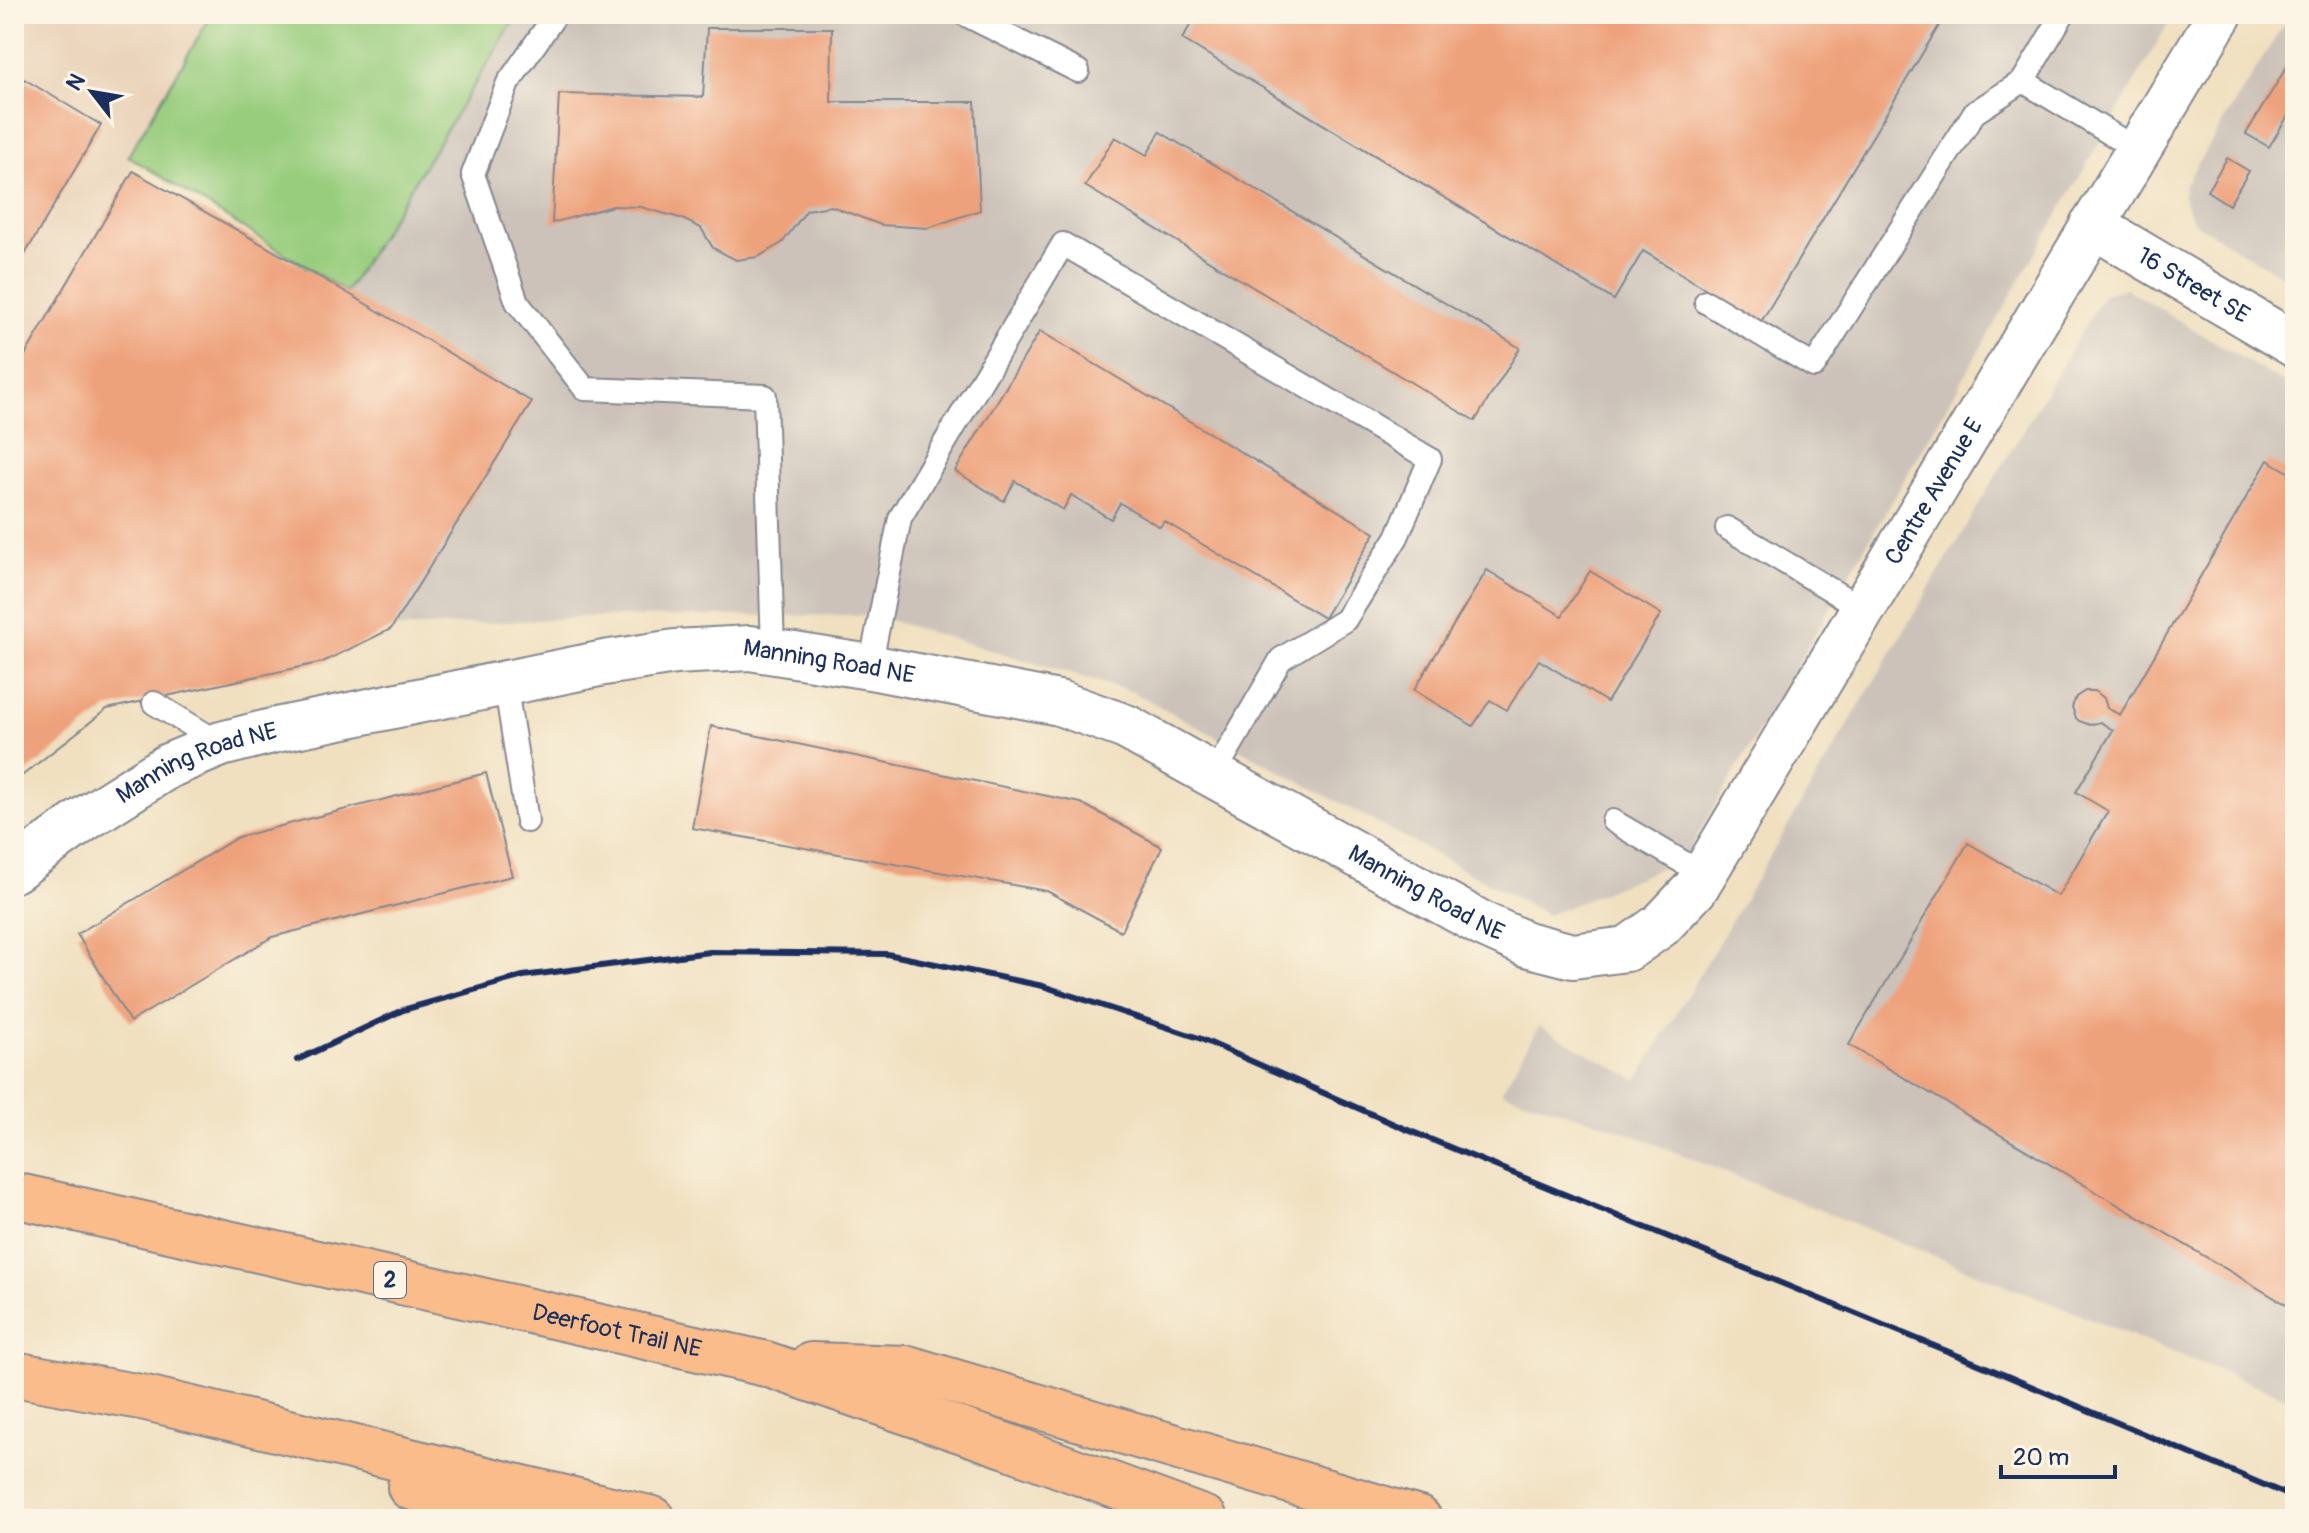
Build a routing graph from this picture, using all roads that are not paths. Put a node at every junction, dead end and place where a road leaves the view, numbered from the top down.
1 (556, 14) edge
2 (964, 14) edge
3 (2063, 14) edge
4 (2220, 14) edge
5 (1078, 71) dead end
6 (2023, 81) junction
7 (2138, 150) junction
8 (2092, 225) junction
9 (1706, 302) dead end
10 (2295, 345) edge
11 (1727, 528) dead end
12 (1863, 609) junction
13 (773, 650) junction
14 (870, 667) junction
15 (505, 682) junction
16 (154, 703) dead end
17 (221, 744) junction
18 (1213, 776) junction
19 (527, 821) dead end
20 (1613, 821) dead end
21 (14, 870) edge
22 (1703, 874) junction
23 (1627, 949) joint
24 (14, 1195) edge
25 (766, 1364) junction
26 (14, 1374) edge
27 (146, 1398) junction
28 (505, 1519) edge
29 (653, 1519) edge
30 (1205, 1519) edge
31 (1419, 1519) edge

1 - 13 lane
2 - 5 lane
3 - 6 lane
4 - 7 street, Centre Avenue E
6 - 7 lane
6 - 9 lane
7 - 8 street, Centre Avenue E
8 - 10 street, 16 Street SE
8 - 12 street, Centre Avenue E
11 - 12 lane
12 - 22 street, Centre Avenue E
13 - 14 street, Manning Road NE
13 - 15 street, Manning Road NE
14 - 18 street, Manning Road NE
14 - 18 lane
15 - 17 street, Manning Road NE
15 - 19 lane
16 - 17 lane
17 - 21 street, Manning Road NE
18 - 23 street, Manning Road NE
20 - 22 lane
22 - 23 street, Centre Avenue E
24 - 25 highway, Deerfoot Trail NE / 2
25 - 30 highway, Deerfoot Trail NE / 2
25 - 31 highway
26 - 27 highway
27 - 28 highway
27 - 29 highway

